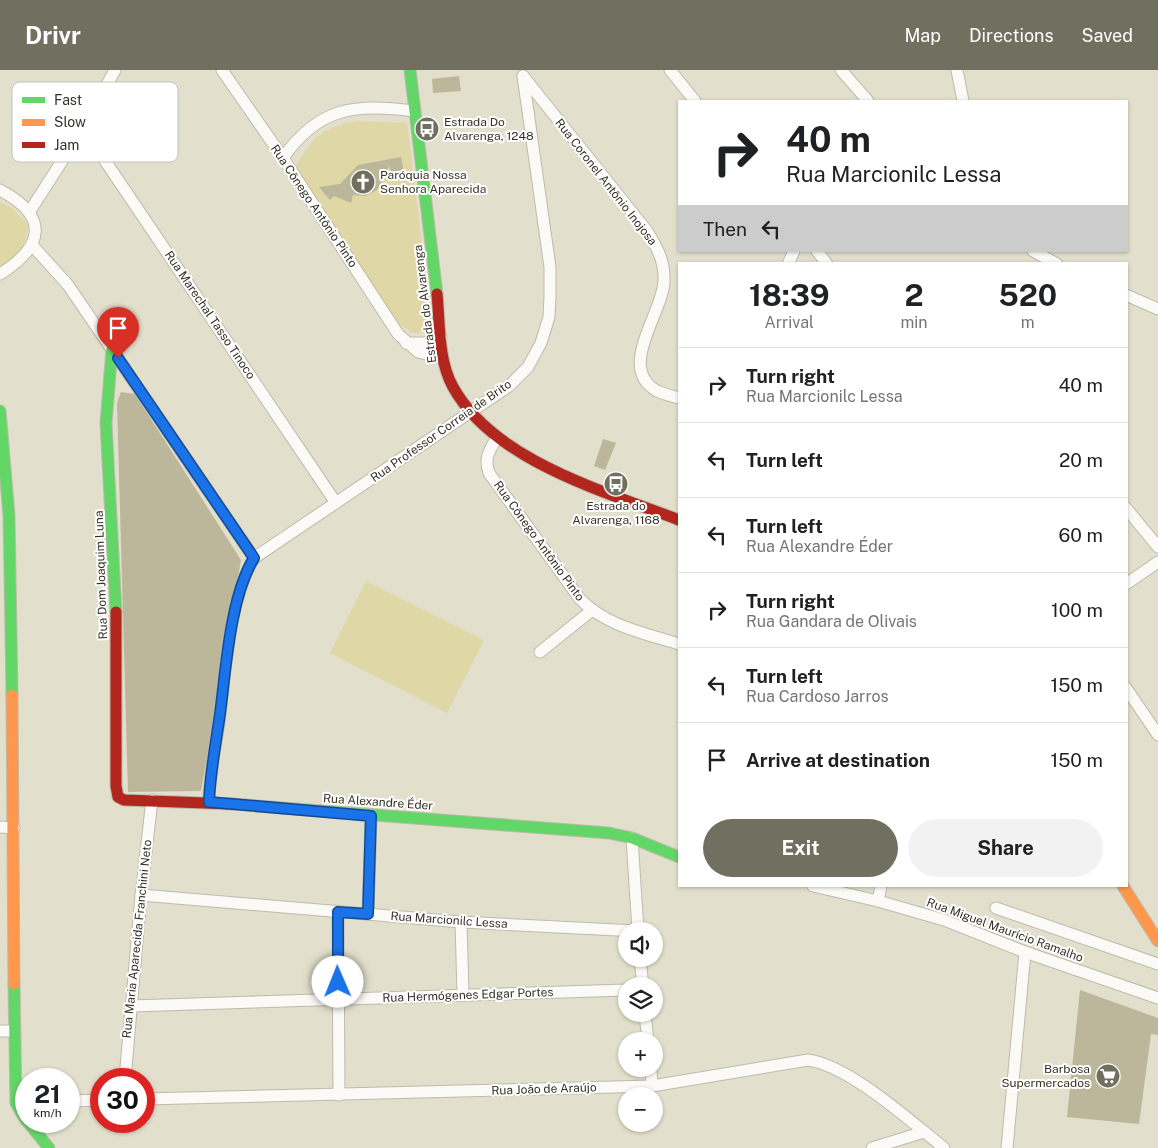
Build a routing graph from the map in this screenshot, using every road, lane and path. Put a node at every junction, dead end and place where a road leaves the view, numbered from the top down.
1 (115, 70) edge
2 (410, 70) edge
3 (670, 70) edge
4 (842, 70) edge
5 (957, 70) edge
6 (225, 71) edge
7 (521, 73) edge
8 (108, 82) edge
9 (694, 100) edge
10 (867, 100) edge
11 (963, 100) edge
12 (414, 111) junction
13 (283, 158) junction
14 (61, 162) edge
15 (106, 162) edge
16 (0, 190) edge
17 (30, 211) junction
18 (32, 245) junction
19 (818, 252) edge
20 (1035, 252) edge
21 (825, 262) edge
22 (1053, 262) edge
23 (0, 274) edge
24 (1128, 296) edge
25 (1158, 309) edge
26 (441, 338) junction
27 (406, 343) junction
28 (112, 349) junction
29 (443, 358) junction
30 (678, 398) edge
31 (0, 411) edge
32 (470, 412) junction
33 (496, 439) junction
34 (336, 503) junction
35 (1128, 510) edge
36 (678, 520) edge
37 (1158, 547) edge
38 (254, 558) junction
39 (1158, 562) edge
40 (1128, 583) edge
41 (591, 611) junction
42 (678, 644) edge
43 (540, 652) dead end
44 (1128, 691) edge
45 (1158, 736) edge
46 (120, 799) joint
47 (152, 800) junction
48 (209, 802) junction
49 (371, 816) junction
50 (0, 827) edge
51 (14, 828) junction
52 (632, 838) junction
53 (678, 857) edge
54 (816, 887) edge
55 (881, 887) edge
56 (1124, 887) edge
57 (141, 895) junction
58 (878, 901) junction
59 (996, 908) dead end
60 (338, 912) junction
61 (368, 914) junction
62 (461, 922) junction
63 (637, 922) edge
64 (618, 930) edge
65 (1158, 941) edge
66 (1025, 952) junction
67 (1158, 964) edge
68 (618, 990) edge
69 (463, 994) junction
70 (1158, 998) edge
71 (339, 1000) junction
72 (131, 1006) junction
73 (0, 1031) edge
74 (13, 1031) junction
75 (17, 1068) edge
76 (125, 1068) edge
77 (651, 1077) edge
78 (652, 1086) junction
79 (338, 1095) junction
80 (155, 1098) edge
81 (924, 1132) junction
82 (37, 1133) edge
83 (49, 1148) edge
84 (872, 1148) edge
85 (944, 1148) edge
86 (1007, 1148) edge

1 - 8 street
2 - 12 street, Estrada do Alvarenga
3 - 9 street
4 - 10 street
5 - 11 street
6 - 13 street, Rua Cônego Antônio Pinto
7 - 30 street, Rua Coronel Antônio Inojosa
7 - 32 street, Rua Professor Correia de Brito
12 - 13 street
12 - 26 street, Estrada do Alvarenga
13 - 27 street, Rua Cônego Antônio Pinto
14 - 17 street
15 - 34 street, Rua Marechal Tasso Tinoco
16 - 17 street
17 - 18 street
18 - 23 street
18 - 28 street
19 - 21 street
20 - 22 street
24 - 25 street
26 - 27 street
26 - 29 street, Estrada do Alvarenga
27 - 29 street, Rua Cônego Antônio Pinto
28 - 38 street
28 - 46 street, Rua Dom Joaquim Luna
29 - 32 street, Estrada do Alvarenga
31 - 51 street
32 - 33 street, Estrada do Alvarenga
32 - 34 street, Rua Professor Correia de Brito
33 - 36 street, Estrada do Alvarenga
33 - 41 street, Rua Cônego Antônio Pinto
34 - 38 street, Rua Professor Correia de Brito
35 - 37 street
38 - 48 street
39 - 40 street
41 - 42 street, Rua Cônego Antônio Pinto
41 - 43 street
44 - 45 street
46 - 47 street, Rua Alexandre Éder
47 - 48 street, Rua Alexandre Éder
47 - 57 street, Rua Maria Aparecida Franchini Neto
48 - 49 street, Rua Alexandre Éder
49 - 52 street, Rua Alexandre Éder
49 - 61 street
50 - 51 street
51 - 74 street
52 - 53 street
52 - 63 street
54 - 58 street, Rua Miguel Maurício Ramalho
55 - 58 street
56 - 65 street
57 - 60 street, Rua Marcionilc Lessa
57 - 72 street, Rua Maria Aparecida Franchini Neto
58 - 66 street, Rua Miguel Maurício Ramalho
59 - 67 street
60 - 61 street, Rua Marcionilc Lessa
60 - 71 street
61 - 62 street, Rua Marcionilc Lessa
62 - 64 street, Rua Marcionilc Lessa
62 - 69 street
66 - 70 street, Rua Miguel Maurício Ramalho
66 - 86 street
68 - 69 street, Rua Hermógenes Edgar Portes
69 - 71 street, Rua Hermógenes Edgar Portes
71 - 72 street, Rua Hermógenes Edgar Portes
71 - 79 street
72 - 76 street, Rua Maria Aparecida Franchini Neto
73 - 74 street
74 - 75 street
77 - 78 street
78 - 79 street, Rua João de Araújo
78 - 81 street, Rua João de Araújo
79 - 80 street, Rua João de Araújo
81 - 84 street
81 - 85 street, Rua João de Araújo
82 - 83 street

